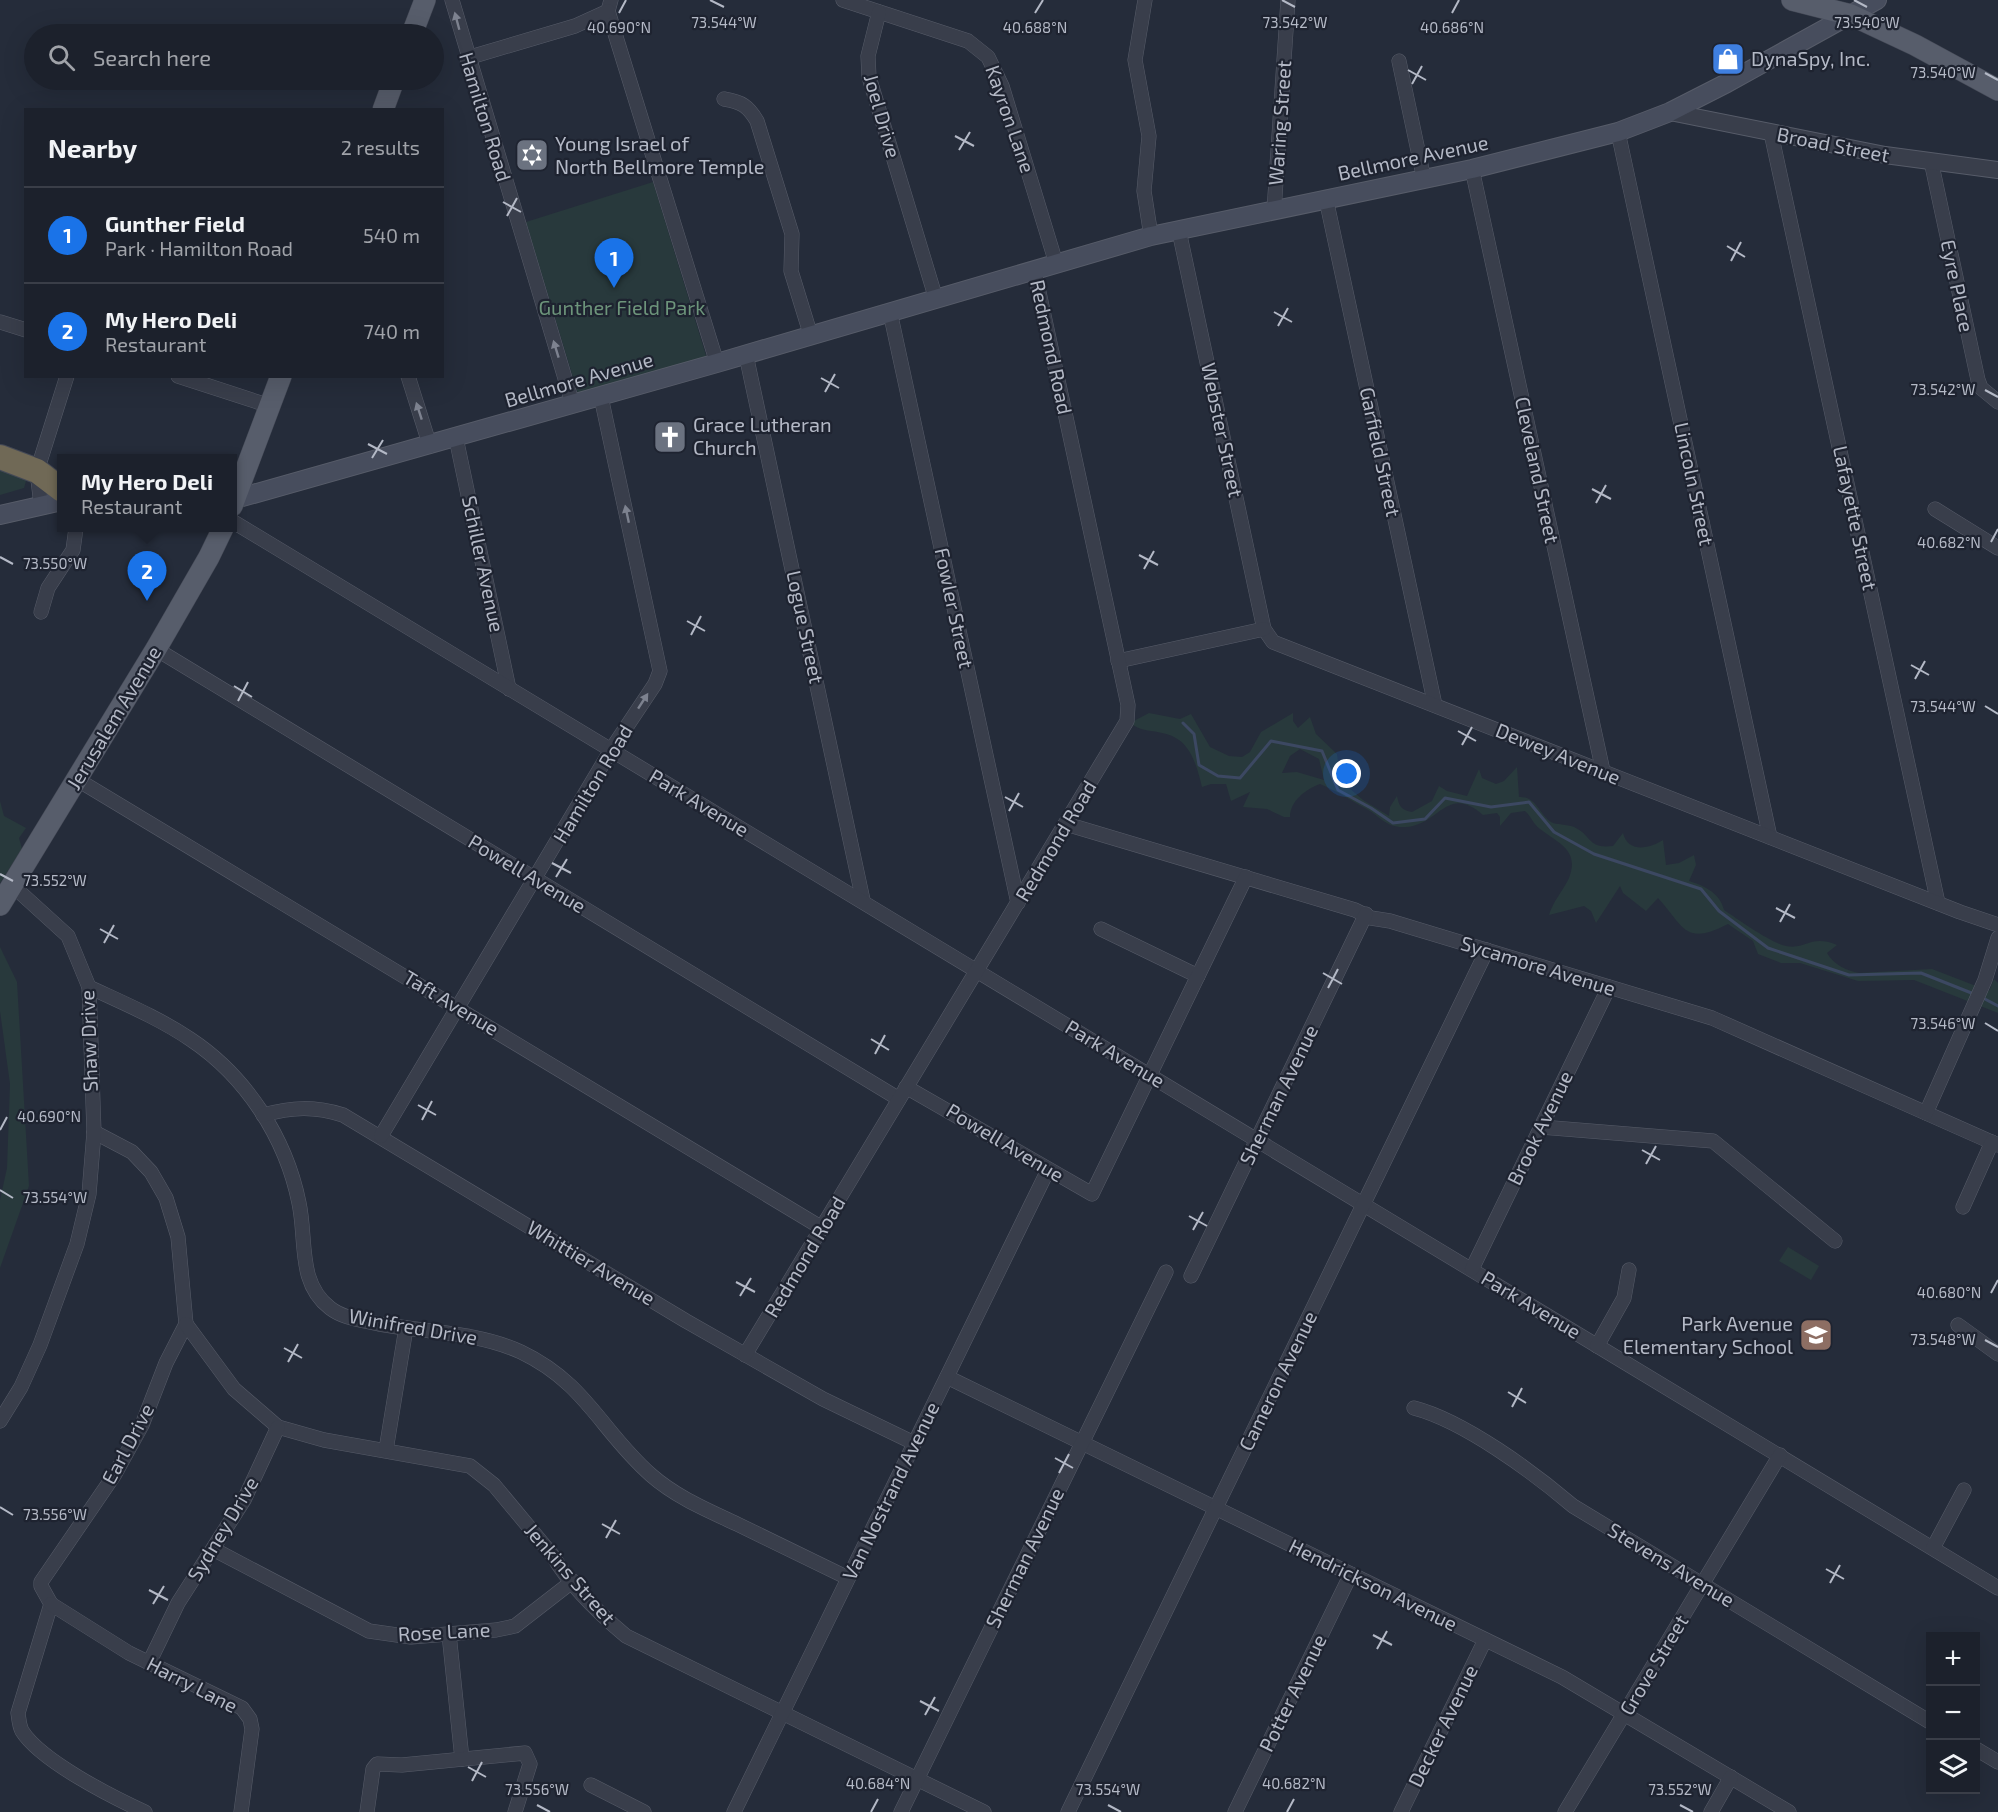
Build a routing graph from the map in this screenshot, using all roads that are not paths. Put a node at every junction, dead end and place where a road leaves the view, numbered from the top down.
1 (425, 0) edge
2 (452, 0) edge
3 (843, 0) edge
4 (1145, 0) edge
5 (1288, 0) edge
6 (1792, 0) edge
7 (1877, 0) edge
8 (609, 6) edge
9 (879, 12) junction
10 (1851, 15) junction
11 (416, 24) edge
12 (467, 58) junction
13 (1399, 61) dead end
14 (390, 90) edge
15 (1998, 90) edge
16 (724, 99) dead end
17 (384, 108) edge
18 (1670, 112) junction
19 (1618, 132) junction
20 (1771, 133) junction
21 (1931, 161) junction
22 (1472, 169) junction
23 (1998, 170) edge
24 (1424, 179) junction
25 (1326, 200) junction
26 (1274, 211) junction
27 (1179, 231) junction
28 (1151, 236) junction
29 (1056, 263) junction
30 (1034, 270) junction
31 (936, 299) junction
32 (890, 312) junction
33 (0, 322) edge
34 (24, 329) edge
35 (811, 336) junction
36 (746, 355) junction
37 (717, 363) junction
38 (66, 378) edge
39 (184, 378) edge
40 (280, 378) edge
41 (409, 378) edge
42 (601, 397) junction
43 (1998, 402) edge
44 (573, 405) junction
45 (270, 406) junction
46 (456, 438) junction
47 (430, 446) junction
48 (0, 457) edge
49 (37, 471) junction
50 (57, 486) edge
51 (237, 496) edge
52 (57, 502) edge
53 (41, 505) junction
54 (237, 506) edge
55 (1935, 509) dead end
56 (237, 510) edge
57 (0, 515) edge
58 (75, 532) edge
59 (221, 532) edge
60 (1998, 548) edge
61 (41, 612) dead end
62 (1264, 629) junction
63 (156, 649) junction
64 (1118, 661) junction
65 (509, 689) junction
66 (1435, 705) junction
67 (611, 750) junction
68 (1603, 771) junction
69 (78, 780) junction
70 (1066, 824) junction
71 (1770, 837) junction
72 (1246, 878) junction
73 (536, 880) junction
74 (13, 886) junction
75 (863, 900) junction
76 (1018, 903) junction
77 (1938, 903) junction
78 (0, 905) edge
79 (1366, 914) junction
80 (1998, 925) edge
81 (1101, 929) dead end
82 (1998, 938) edge
83 (1487, 950) junction
84 (977, 971) junction
85 (1198, 976) junction
86 (89, 987) junction
87 (1609, 987) junction
88 (122, 1002) junction
89 (459, 1008) junction
90 (90, 1013) junction
91 (1150, 1074) junction
92 (903, 1093) junction
93 (1926, 1113) junction
94 (263, 1115) junction
95 (1541, 1127) junction
96 (94, 1132) junction
97 (381, 1136) junction
98 (1257, 1139) junction
99 (1995, 1143) edge
100 (1048, 1170) junction
101 (1364, 1204) junction
102 (1963, 1207) dead end
103 (822, 1228) junction
104 (1835, 1241) dead end
105 (1472, 1269) junction
106 (1629, 1270) dead end
107 (1166, 1272) dead end
108 (1191, 1276) dead end
109 (186, 1324) junction
110 (1958, 1324) dead end
111 (406, 1328) junction
112 (1597, 1346) junction
113 (1998, 1354) edge
114 (745, 1355) junction
115 (947, 1377) junction
116 (1414, 1408) dead end
117 (0, 1421) edge
118 (278, 1427) junction
119 (1082, 1442) junction
120 (914, 1443) junction
121 (386, 1450) junction
122 (1780, 1455) junction
123 (1964, 1490) dead end
124 (1216, 1508) junction
125 (1933, 1548) junction
126 (213, 1549) junction
127 (1351, 1574) junction
128 (848, 1578) junction
129 (573, 1581) junction
130 (1703, 1584) junction
131 (1998, 1588) edge
132 (51, 1604) junction
133 (449, 1634) junction
134 (1485, 1640) junction
135 (149, 1663) junction
136 (782, 1713) junction
137 (1625, 1713) junction
138 (1926, 1720) edge
139 (1980, 1751) edge
140 (462, 1759) junction
141 (1998, 1762) edge
142 (1731, 1777) junction
143 (917, 1779) junction
144 (591, 1785) dead end
145 (145, 1812) edge
146 (241, 1812) edge
147 (367, 1812) edge
148 (515, 1812) edge
149 (644, 1812) edge
150 (734, 1812) edge
151 (901, 1812) edge
152 (984, 1812) edge
153 (1068, 1812) edge
154 (1235, 1812) edge
155 (1401, 1812) edge
156 (1565, 1812) edge
157 (1711, 1812) edge
158 (1789, 1812) edge

1 - 11 main road
12 -> 2 street, Hamilton Road
3 - 9 street, Kayron Lane
4 - 28 street
5 - 26 street, Waring Street
6 - 10 main road
7 - 10 main road, Bellmore Avenue
8 - 12 street
8 - 37 street
9 - 29 street, Kayron Lane
9 - 31 street, Joel Drive
10 - 15 main road
10 - 18 main road, Bellmore Avenue
44 -> 12 street, Hamilton Road
13 - 24 street
14 - 17 main road
16 - 35 street
18 - 19 main road, Bellmore Avenue
18 - 20 street, Broad Street
19 - 22 main road, Bellmore Avenue
19 - 71 street, Lincoln Street
20 - 21 street, Broad Street
20 - 77 street, Lafayette Street
21 - 23 street, Broad Street
21 - 43 street, Eyre Place
22 - 24 main road, Bellmore Avenue
22 - 68 street, Cleveland Street
24 - 25 main road, Bellmore Avenue
25 - 26 main road, Bellmore Avenue
25 - 66 street, Garfield Street
26 - 27 main road, Bellmore Avenue
27 - 28 main road, Bellmore Avenue
27 - 62 street, Webster Street
28 - 29 main road, Bellmore Avenue
29 - 30 main road, Bellmore Avenue
30 - 31 main road, Bellmore Avenue
30 - 64 street, Redmond Road
31 - 32 main road, Bellmore Avenue
32 - 35 main road, Bellmore Avenue
32 - 76 street, Fowler Street
33 - 34 street
35 - 36 main road, Bellmore Avenue
36 - 37 main road, Bellmore Avenue
36 - 75 street, Logue Street
37 - 42 main road, Bellmore Avenue
38 - 49 street
39 - 45 street
40 - 45 main road
47 -> 41 street
42 - 44 main road, Bellmore Avenue
67 -> 42 street, Hamilton Road
44 - 46 main road, Bellmore Avenue
45 - 51 main road
46 - 47 main road, Bellmore Avenue
46 - 65 street, Schiller Avenue
47 - 54 main road, Bellmore Avenue
48 - 49 highway
49 - 50 highway
49 - 53 street
52 - 53 main road
53 - 57 main road
55 - 60 street
56 - 65 street, Park Avenue
58 - 61 street
59 - 63 main road, Jerusalem Avenue
62 - 64 street
62 - 66 street, Dewey Avenue
63 - 69 main road, Jerusalem Avenue
63 - 73 street, Powell Avenue
64 - 70 street, Redmond Road
65 - 67 street, Park Avenue
66 - 68 street, Dewey Avenue
67 - 73 street, Hamilton Road
67 - 75 street, Park Avenue
68 - 71 street, Dewey Avenue
69 - 74 main road, Jerusalem Avenue
69 - 89 street, Taft Avenue
70 - 72 street, Sycamore Avenue
70 - 76 street, Redmond Road
71 - 77 street, Dewey Avenue
72 - 79 street, Sycamore Avenue
72 - 85 street
73 - 89 street, Hamilton Road
73 - 92 street, Powell Avenue
74 - 78 main road, Jerusalem Avenue
74 - 86 street, Shaw Drive
75 - 84 street, Park Avenue
76 - 84 street, Redmond Road
77 - 80 street, Dewey Avenue
79 - 83 street, Sycamore Avenue
79 - 98 street, Sherman Avenue
81 - 85 street
82 - 93 street
83 - 87 street, Sycamore Avenue
83 - 101 street, Cameron Avenue
84 - 91 street, Park Avenue
84 - 92 street, Redmond Road
85 - 91 street
86 - 88 street, Winifred Drive
86 - 90 street, Shaw Drive
87 - 93 street, Sycamore Avenue
87 - 95 street, Brook Avenue
88 - 90 street
88 - 94 street, Winifred Drive
89 - 97 street, Hamilton Road
89 - 103 street, Taft Avenue
90 - 96 street, Shaw Drive
91 - 98 street, Park Avenue
91 - 100 street, Powell Avenue
92 - 100 street, Powell Avenue
92 - 103 street, Redmond Road
93 - 99 street, Sycamore Avenue
94 - 97 street, Whittier Avenue
94 - 111 street, Winifred Drive
95 - 104 street
95 - 105 street, Brook Avenue
96 - 109 street
96 - 117 street, Shaw Drive
97 - 114 street, Whittier Avenue
98 - 101 street, Park Avenue
98 - 108 street, Sherman Avenue
99 - 102 street
100 - 115 street, Van Nostrand Avenue
101 - 105 street, Park Avenue
101 - 124 street, Cameron Avenue
103 - 114 street, Redmond Road
105 - 112 street, Park Avenue
106 - 112 street
107 - 119 street, Sherman Avenue
109 - 118 street, Jenkins Street
109 - 132 street, Earl Drive
110 - 113 street
111 - 121 street
111 - 128 street, Winifred Drive
112 - 122 street, Park Avenue
114 - 120 street, Whittier Avenue
115 - 119 street, Hendrickson Avenue
115 - 120 street, Van Nostrand Avenue
116 - 130 street, Stevens Avenue
118 - 121 street, Jenkins Street
118 - 126 street, Sydney Drive
119 - 124 street, Hendrickson Avenue
119 - 143 street, Sherman Avenue
120 - 128 street, Van Nostrand Avenue
121 - 129 street, Jenkins Street
122 - 125 street, Park Avenue
122 - 130 street, Grove Street
123 - 125 street
124 - 127 street, Hendrickson Avenue
124 - 153 street, Cameron Avenue
125 - 131 street, Park Avenue
126 - 133 street, Rose Lane
126 - 135 street, Sydney Drive
127 - 134 street, Hendrickson Avenue
127 - 154 street, Potter Avenue
128 - 136 street, Van Nostrand Avenue
129 - 133 street, Rose Lane
129 - 136 street, Jenkins Street
130 - 137 street, Grove Street
130 - 138 street, Stevens Avenue
132 - 135 street, Harry Lane
132 - 145 street
133 - 140 street
134 - 137 street, Hendrickson Avenue
134 - 155 street, Decker Avenue
135 - 146 street, Harry Lane
136 - 143 street, Jenkins Street
136 - 150 street, Van Nostrand Avenue
137 - 142 street, Hendrickson Avenue
137 - 156 street, Grove Street
139 - 141 street
140 - 147 street
140 - 148 street
142 - 157 street
142 - 158 street, Hendrickson Avenue
143 - 151 street, Sherman Avenue
143 - 152 street, Jenkins Street
144 - 149 street

